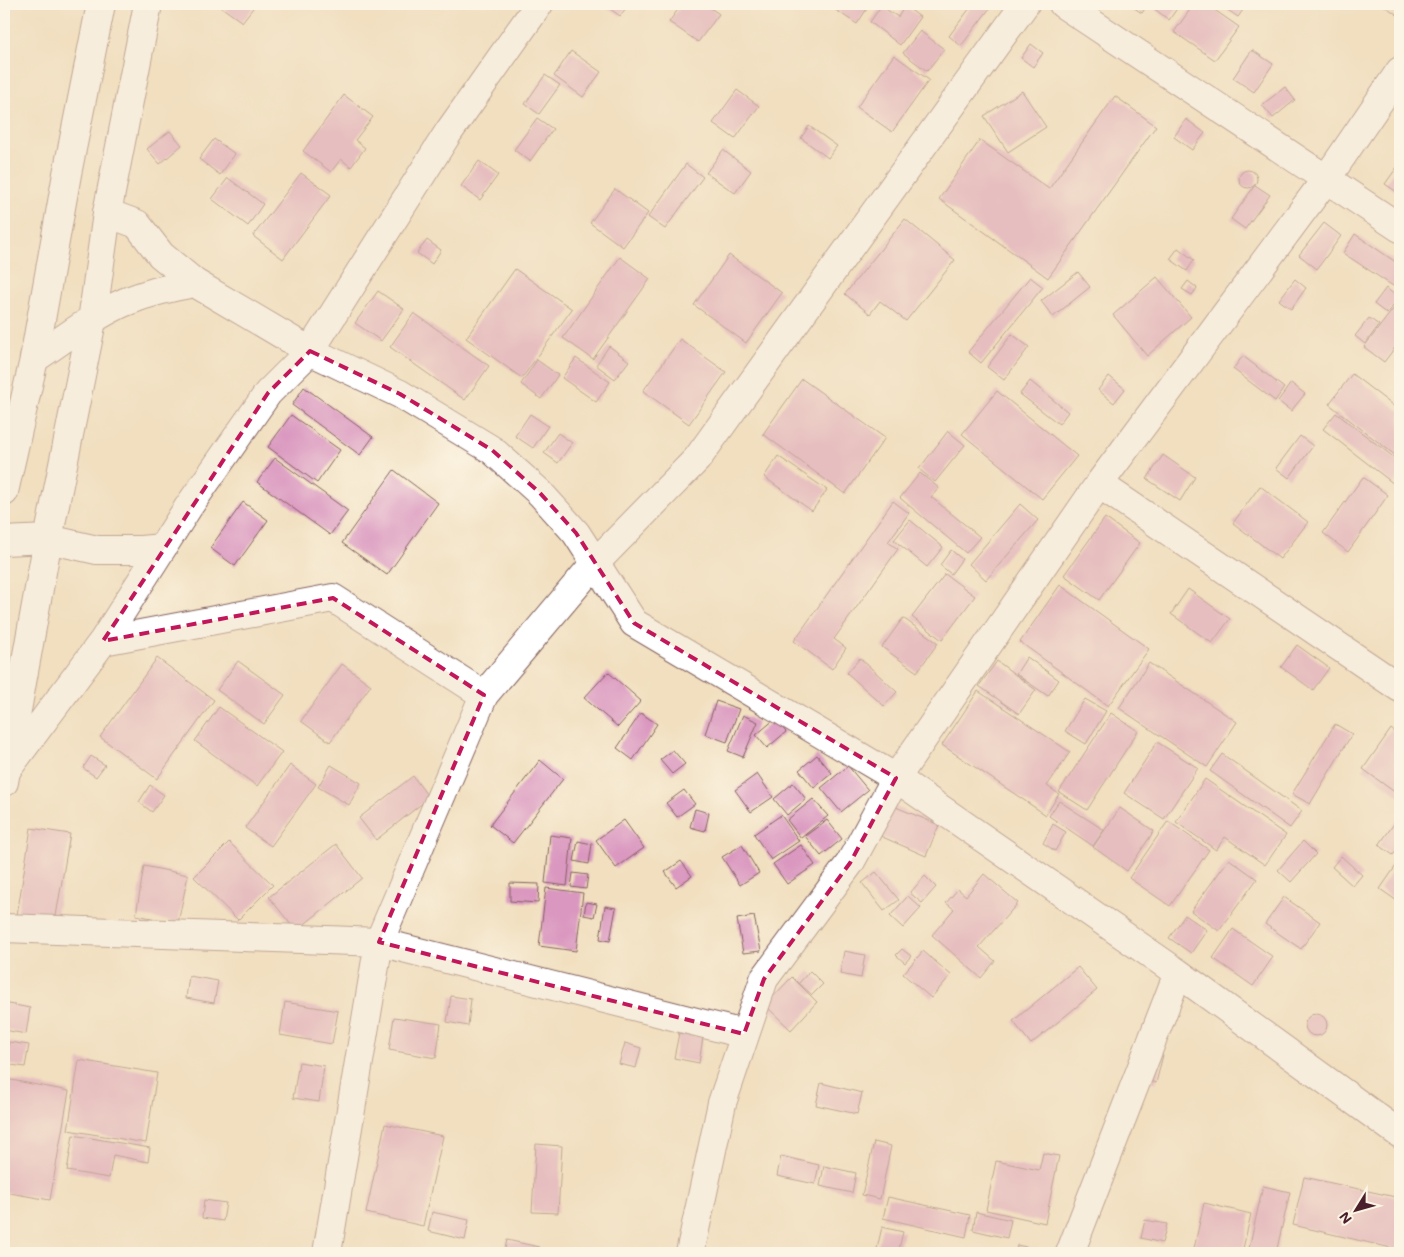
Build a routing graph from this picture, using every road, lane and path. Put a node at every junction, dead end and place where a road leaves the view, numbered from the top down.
1 (102, 4) edge
2 (148, 4) edge
3 (539, 4) edge
4 (1025, 4) edge
5 (1063, 4) edge
6 (1400, 71) edge
7 (1327, 178) junction
8 (107, 213) junction
9 (1400, 228) edge
10 (195, 283) junction
11 (92, 321) junction
12 (310, 351) junction
13 (34, 359) junction
14 (1100, 484) junction
15 (4, 492) edge
16 (48, 539) junction
17 (4, 541) edge
18 (162, 548) junction
19 (595, 563) junction
20 (103, 640) junction
21 (1400, 688) edge
22 (484, 695) junction
23 (4, 777) edge
24 (896, 778) junction
25 (4, 928) edge
26 (379, 942) junction
27 (1178, 973) junction
28 (744, 1034) junction
29 (1400, 1134) edge
30 (327, 1253) edge
31 (690, 1253) edge
32 (1070, 1253) edge

1 - 13 street
2 - 8 street
3 - 12 street
4 - 19 street
5 - 7 street
6 - 7 street
7 - 9 street
7 - 14 street
8 - 10 street
8 - 11 street
10 - 11 street
10 - 12 street
11 - 13 street
11 - 16 street
12 - 18 street
12 - 19 street
13 - 15 street
14 - 21 street
14 - 24 street
16 - 17 street
16 - 18 street
16 - 23 street
18 - 20 street
19 - 22 street
19 - 24 street
20 - 22 street
20 - 23 street
22 - 26 street
24 - 27 street
24 - 28 street
25 - 26 street
26 - 28 street
26 - 30 street
27 - 29 street
27 - 32 street
28 - 31 street

